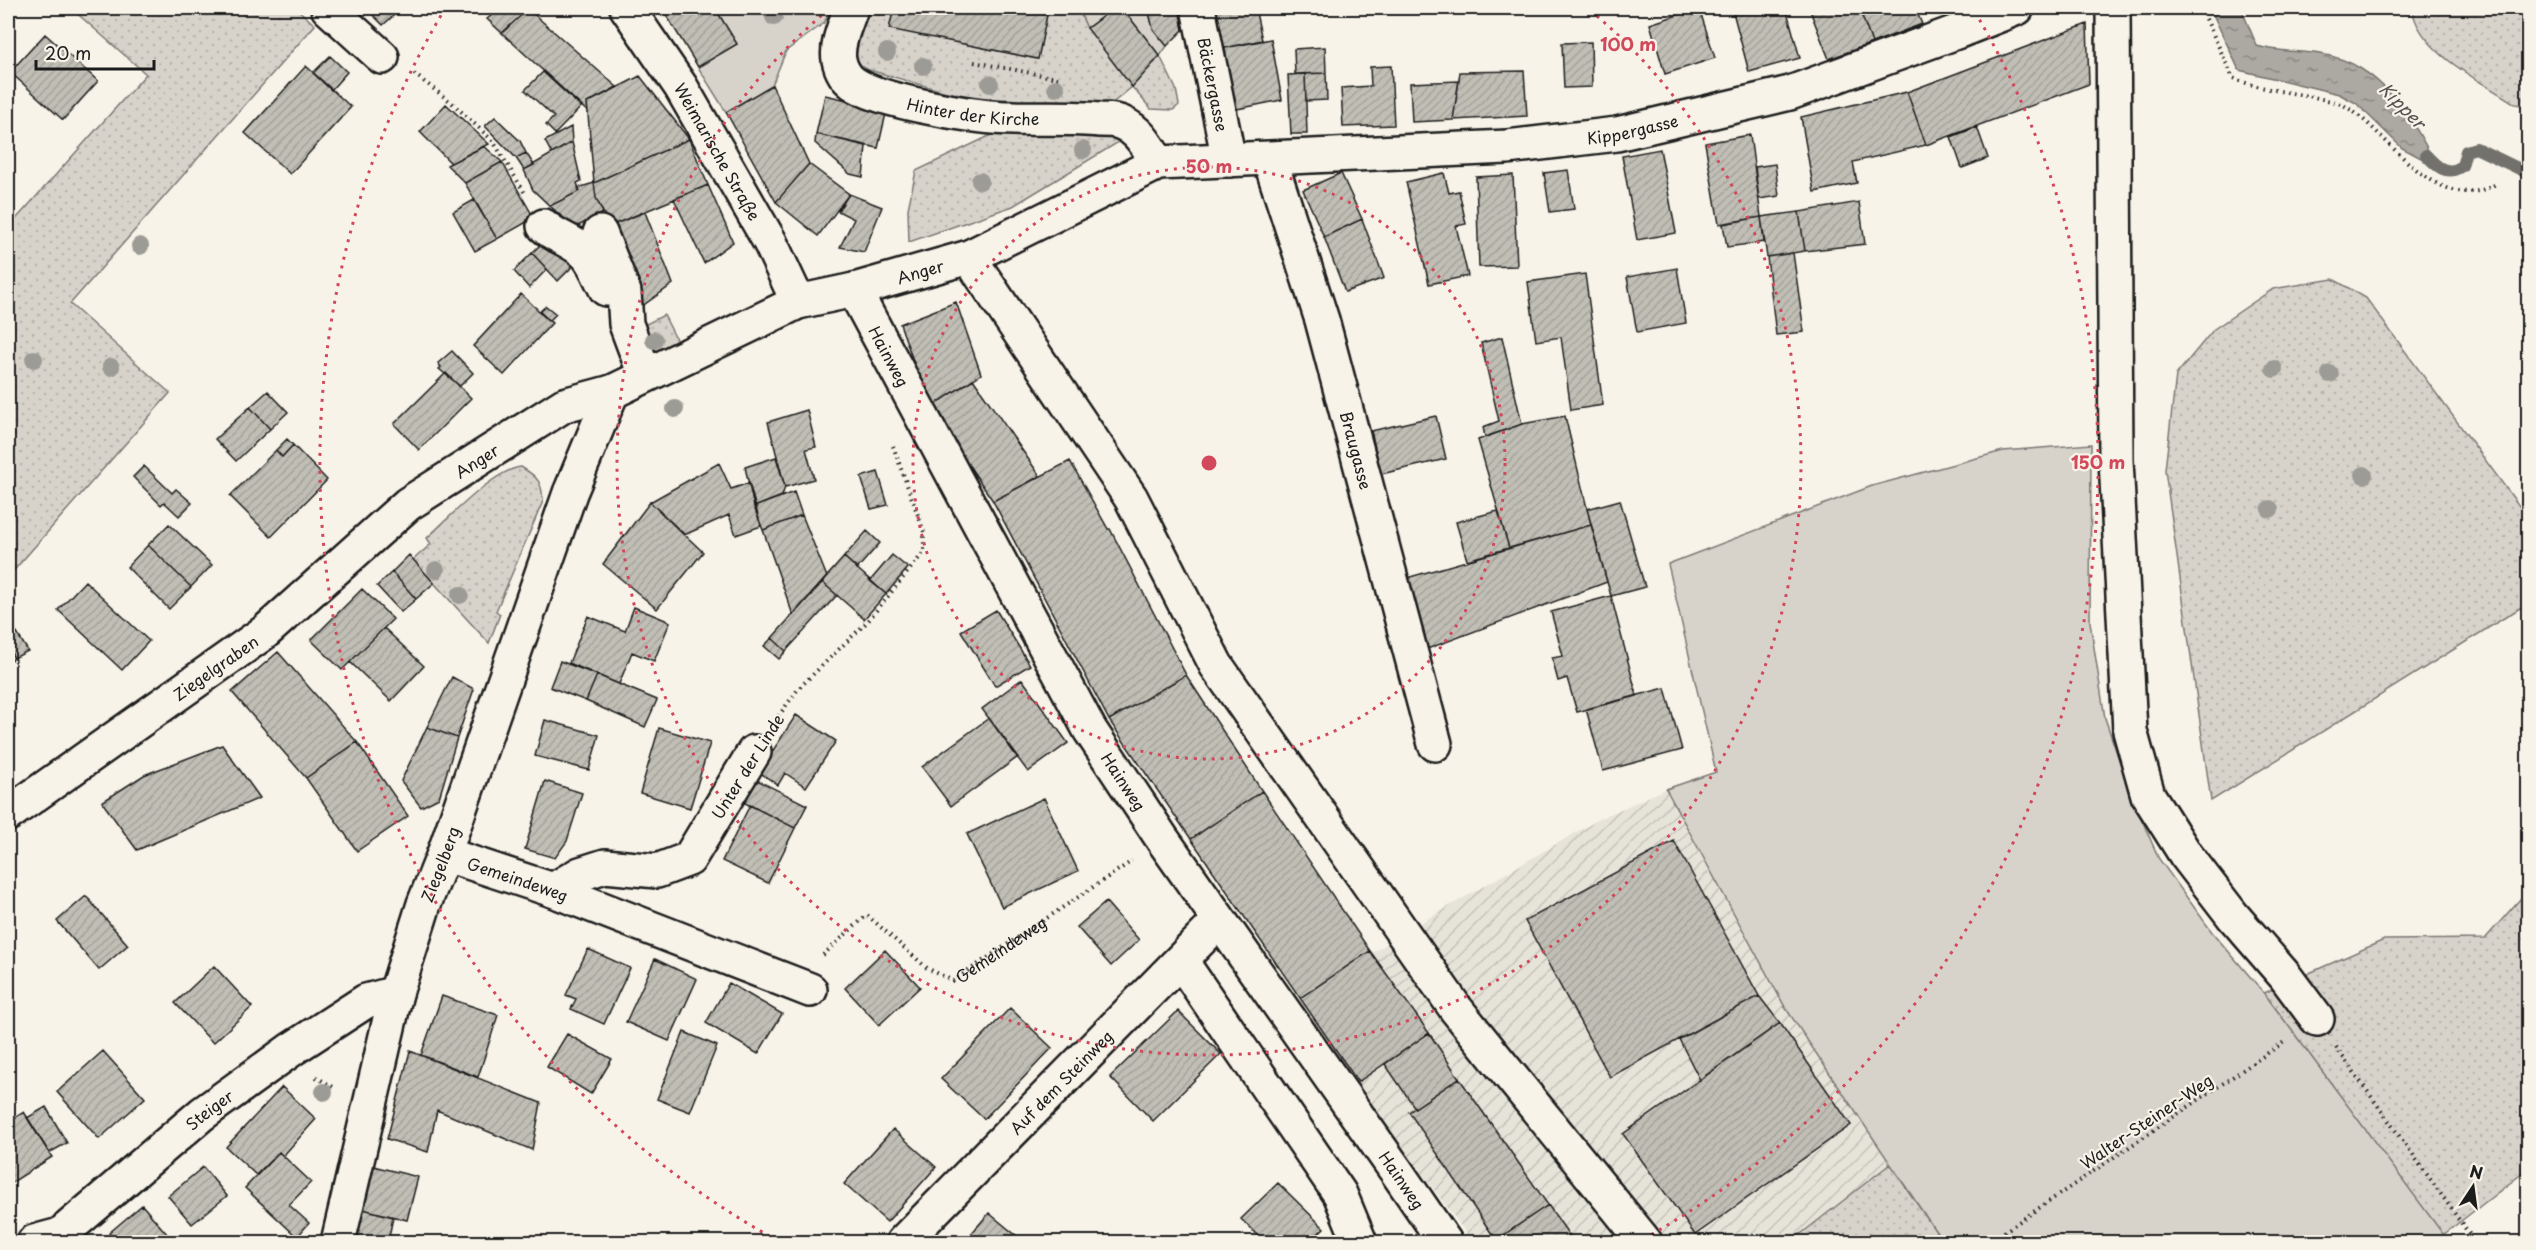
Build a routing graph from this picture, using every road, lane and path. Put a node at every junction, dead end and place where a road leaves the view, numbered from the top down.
1 (328, 8) edge
2 (627, 8) edge
3 (851, 8) edge
4 (1198, 8) edge
5 (2017, 8) edge
6 (2113, 8) edge
7 (2201, 8) edge
8 (1954, 19) edge
9 (382, 57) joint
10 (1229, 160) junction
11 (1270, 160) junction
12 (1158, 164) junction
13 (2498, 183) dead end
14 (544, 226) joint
15 (600, 233) dead end
16 (969, 257) junction
17 (854, 290) junction
18 (798, 302) junction
19 (626, 324) junction
20 (645, 375) junction
21 (612, 392) junction
22 (892, 444) dead end
23 (408, 504) joint
24 (1435, 744) dead end
25 (754, 752) joint
26 (8, 814) edge
27 (1163, 840) junction
28 (444, 854) junction
29 (553, 890) junction
30 (1219, 921) junction
31 (1181, 961) junction
32 (801, 986) joint
33 (396, 993) junction
34 (2317, 1019) junction
35 (282, 1056) junction
36 (369, 1109) junction
37 (54, 1240) edge
38 (338, 1242) edge
39 (903, 1242) edge
40 (1358, 1242) edge
41 (1445, 1242) edge
42 (1646, 1242) edge
43 (1989, 1242) edge
44 (2475, 1242) edge

1 - 9 street
2 - 18 street, Weimarische Straße
3 - 12 street, Hinter der Kirche
4 - 10 street, Bäckergasse
5 - 8 street, Kippergasse
6 - 34 street
7 - 13 path
8 - 11 street, Kippergasse
9 - 14 path
10 - 11 street, Kippergasse
10 - 12 street, Anger
11 - 24 street, Braugasse
12 - 16 street, Anger
14 - 19 street
15 - 19 street
16 - 17 street, Anger
16 - 42 street
17 - 18 street, Anger
17 - 27 street, Hainweg
18 - 20 street, Anger
19 - 20 street
20 - 21 street, Anger
21 - 23 street, Anger
21 - 28 street, Ziegelberg
22 - 25 path, Unter der Linde
23 - 26 street, Ziegelgraben
25 - 29 street, Unter der Linde
27 - 30 street, Hainweg
27 - 32 path, Gemeindeweg
28 - 29 street, Gemeindeweg
28 - 33 street, Ziegelberg
29 - 32 street, Gemeindeweg
30 - 31 street, Auf dem Steinweg
30 - 41 street, Hainweg
31 - 39 street, Auf dem Steinweg
31 - 40 street
33 - 35 street, Steiger
33 - 36 street, Ziegelberg
34 - 43 path, Walter-Steiner-Weg
34 - 44 path
35 - 36 path
35 - 37 street, Steiger
36 - 38 street, Ziegelberg

